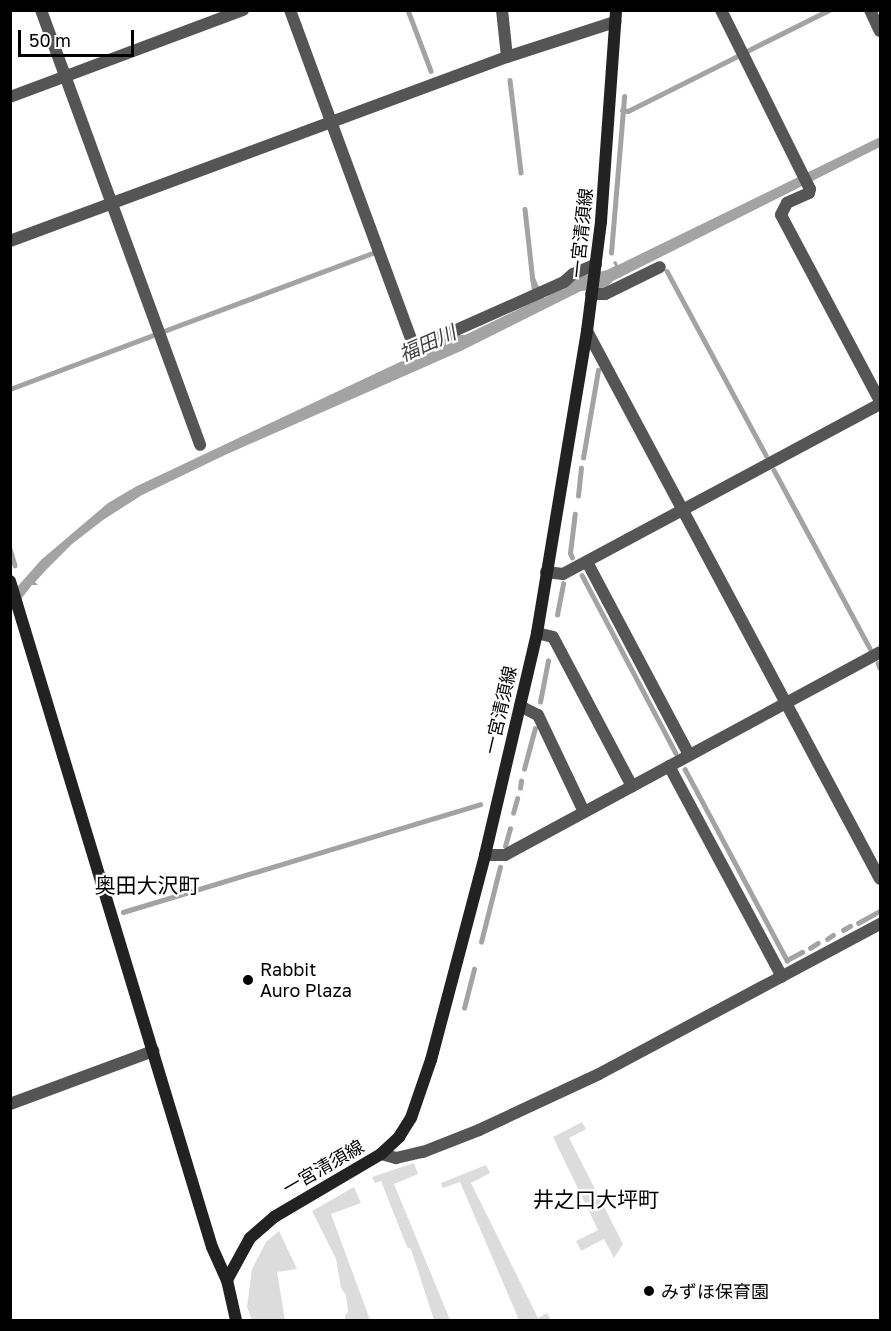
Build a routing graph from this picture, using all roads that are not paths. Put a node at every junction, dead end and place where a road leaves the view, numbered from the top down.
1 (41, 10) edge
2 (243, 10) edge
3 (290, 10) edge
4 (502, 10) edge
5 (721, 10) edge
6 (870, 10) edge
7 (616, 16) edge
8 (880, 31) edge
9 (507, 57) junction
10 (66, 77) junction
11 (10, 97) edge
12 (331, 122) junction
13 (112, 202) junction
14 (10, 242) edge
15 (660, 267) dead end
16 (595, 268) junction
17 (592, 293) junction
18 (586, 331) junction
19 (880, 403) edge
20 (200, 445) dead end
21 (683, 510) junction
22 (587, 562) junction
23 (546, 572) junction
24 (11, 582) edge
25 (537, 633) junction
26 (880, 652) edge
27 (786, 703) junction
28 (520, 706) junction
29 (689, 755) junction
30 (669, 766) junction
31 (632, 786) junction
32 (584, 812) junction
33 (485, 855) junction
34 (880, 879) edge
35 (880, 924) edge
36 (782, 977) junction
37 (153, 1051) junction
38 (10, 1104) edge
39 (381, 1154) junction
40 (227, 1280) junction
41 (236, 1320) edge

1 - 10 street
2 - 10 street
3 - 12 street
4 - 9 street
5 - 19 street
6 - 8 street
7 - 9 street
7 - 16 main road, 一宮清須線
9 - 12 street
10 - 11 street
10 - 13 street
12 - 13 street
12 - 16 street
13 - 14 street
13 - 20 street
15 - 17 street
16 - 17 main road, 一宮清須線
17 - 18 main road, 一宮清須線
18 - 21 street
18 - 23 main road, 一宮清須線
19 - 21 street
21 - 22 street
21 - 27 street
22 - 23 street
22 - 29 street
23 - 25 main road, 一宮清須線
24 - 37 main road
25 - 28 main road, 一宮清須線
25 - 31 street
26 - 27 street
27 - 29 street
27 - 34 street
28 - 32 street
28 - 33 main road, 一宮清須線
29 - 30 street
30 - 31 street
30 - 36 street
31 - 32 street
32 - 33 street
33 - 39 main road, 一宮清須線
35 - 36 street
36 - 39 street
37 - 38 street
37 - 40 main road
39 - 40 main road, 一宮清須線
40 - 41 main road

